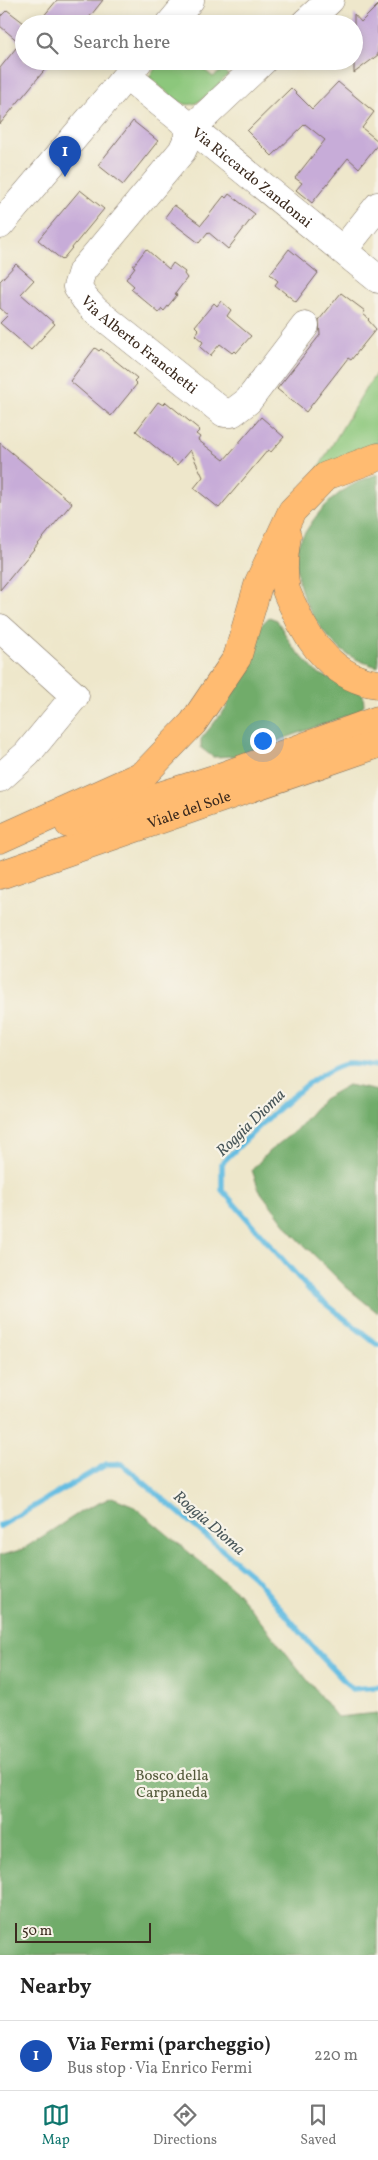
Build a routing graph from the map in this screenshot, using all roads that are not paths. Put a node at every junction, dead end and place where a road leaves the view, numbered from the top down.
1 (190, 0) edge
2 (330, 0) edge
3 (178, 15) edge
4 (314, 15) edge
5 (131, 70) edge
6 (135, 70) edge
7 (254, 70) edge
8 (193, 127) junction
9 (378, 206) edge
10 (0, 225) edge
11 (344, 249) junction
12 (378, 278) edge
13 (306, 326) dead end
14 (378, 457) edge
15 (292, 511) junction
16 (0, 628) edge
17 (378, 684) edge
18 (378, 720) edge
19 (378, 744) edge
20 (0, 778) edge
21 (0, 839) edge
22 (0, 846) edge
23 (0, 875) edge

1 - 3 street
2 - 4 street
5 - 10 street
6 - 8 street, Via Riccardo Zandonai
7 - 8 street, Via Alberto Franchetti
8 - 11 street, Via Riccardo Zandonai
8 - 13 street, Via Alberto Franchetti
9 - 11 street
11 - 12 street, Via Riccardo Zandonai
14 - 15 highway
15 - 17 highway
15 - 21 highway
16 - 20 street
18 - 22 highway, Viale del Sole
19 - 23 highway, Viale del Sole

